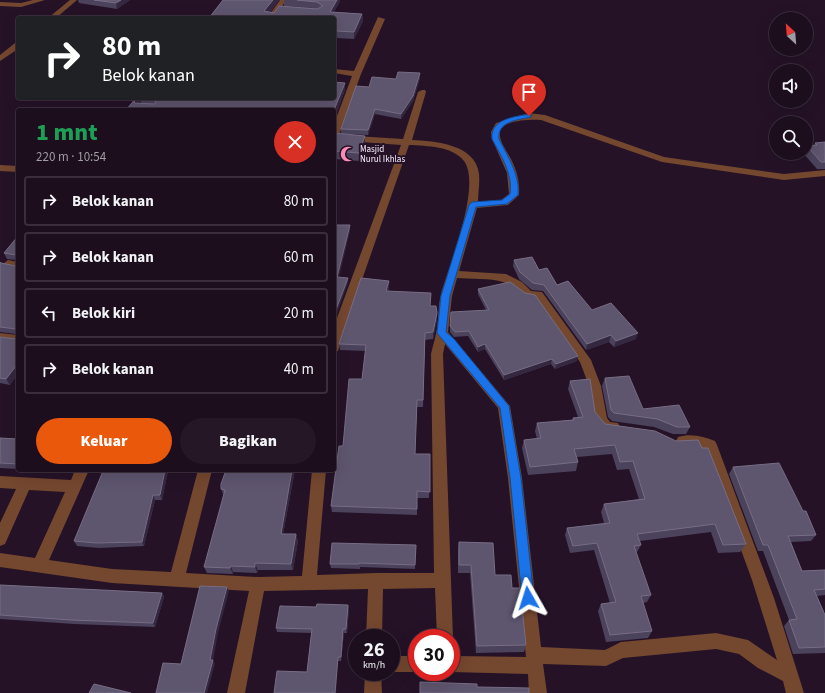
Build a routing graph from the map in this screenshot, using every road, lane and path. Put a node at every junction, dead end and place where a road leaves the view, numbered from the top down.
1 (42, 0) edge
2 (74, 0) edge
3 (283, 0) edge
4 (0, 4) edge
5 (54, 16) edge
6 (273, 16) edge
7 (381, 19) dead end
8 (16, 47) edge
9 (0, 59) edge
10 (336, 71) edge
11 (357, 74) junction
12 (422, 92) dead end
13 (337, 123) edge
14 (336, 136) edge
15 (407, 140) junction
16 (0, 168) edge
17 (16, 169) edge
18 (825, 173) edge
19 (472, 205) junction
20 (453, 274) junction
21 (441, 333) junction
22 (0, 337) edge
23 (336, 337) edge
24 (16, 339) edge
25 (627, 428) edge
26 (672, 442) edge
27 (81, 472) edge
28 (204, 472) edge
29 (319, 472) edge
30 (0, 482) edge
31 (25, 484) junction
32 (74, 486) junction
33 (0, 539) edge
34 (0, 560) edge
35 (39, 566) junction
36 (177, 580) junction
37 (376, 580) junction
38 (442, 580) junction
39 (309, 583) junction
40 (258, 584) junction
41 (374, 629) edge
42 (445, 629) edge
43 (534, 660) junction
44 (460, 664) edge
45 (791, 676) junction
46 (373, 681) edge
47 (236, 693) edge
48 (373, 693) edge
49 (538, 693) edge
50 (795, 693) edge

1 - 4 street
2 - 5 street
3 - 6 street
7 - 11 street
8 - 9 street
10 - 11 street
11 - 13 street
12 - 15 street
14 - 15 street
15 - 19 street
15 - 23 street
16 - 17 street
18 - 19 street
19 - 20 street
20 - 21 street
20 - 25 street
21 - 38 street
21 - 43 street
22 - 24 street
26 - 45 street
27 - 32 street
28 - 36 street
29 - 39 street
30 - 31 street
31 - 32 street
31 - 33 street
32 - 35 street
34 - 35 street
35 - 36 street
36 - 40 street
37 - 38 street
37 - 39 street
37 - 41 street
38 - 42 street
39 - 40 street
40 - 47 street
43 - 44 street
43 - 45 street
43 - 49 street
45 - 50 street
46 - 48 street

